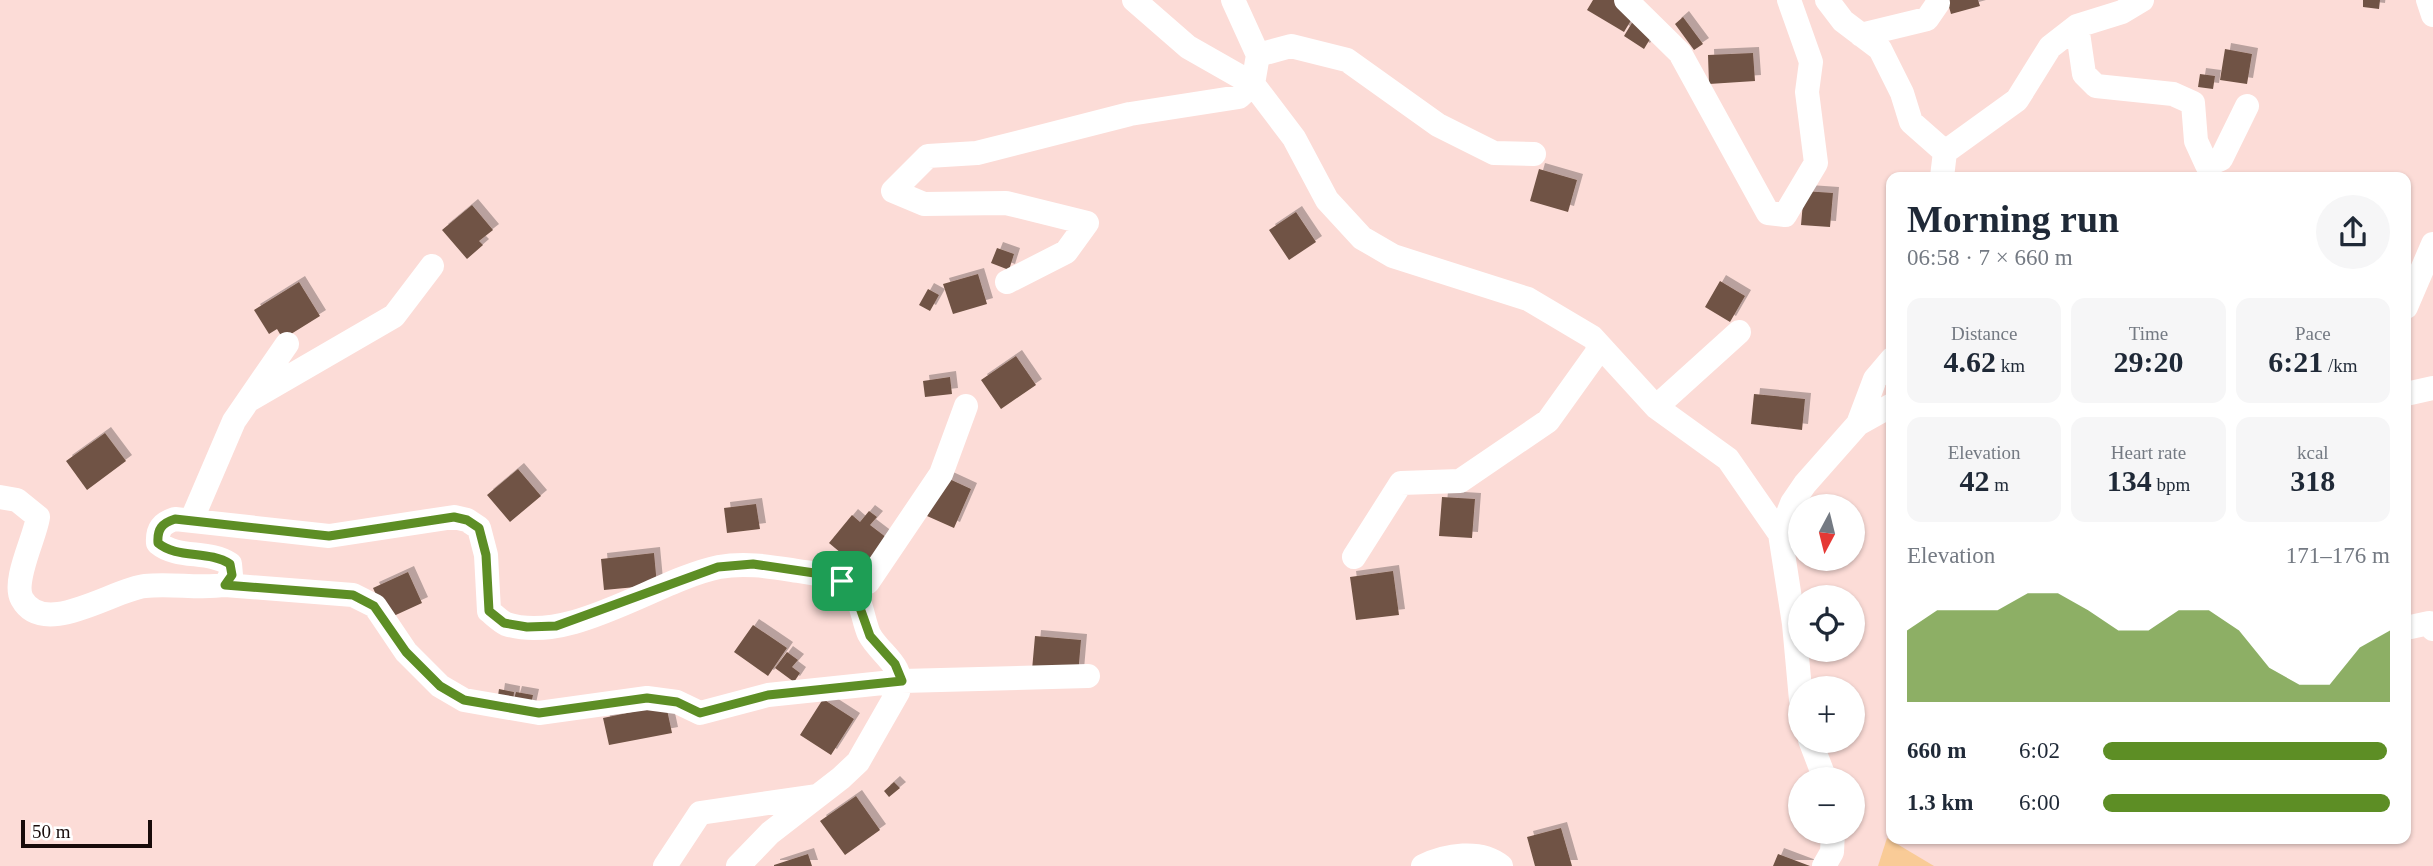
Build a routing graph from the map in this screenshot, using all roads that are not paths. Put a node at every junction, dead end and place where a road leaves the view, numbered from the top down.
1 (1134, 0) edge
2 (1233, 0) edge
3 (1626, 0) edge
4 (1789, 0) edge
5 (1827, 0) edge
6 (2142, 0) edge
7 (2428, 0) edge
8 (1938, 3) dead end
9 (2433, 16) edge
10 (2077, 26) junction
11 (1861, 35) junction
12 (1258, 55) junction
13 (1253, 84) junction
14 (2247, 106) dead end
15 (1945, 152) junction
16 (1534, 154) dead end
17 (1943, 172) edge
18 (2433, 244) edge
19 (432, 266) dead end
20 (1007, 282) dead end
21 (2411, 295) edge
22 (1739, 332) dead end
23 (287, 344) dead end
24 (1601, 347) junction
25 (1886, 366) edge
26 (2433, 388) edge
27 (2411, 393) edge
28 (249, 400) junction
29 (966, 406) dead end
30 (1656, 407) junction
31 (1886, 408) edge
32 (1858, 424) junction
33 (0, 497) edge
34 (192, 519) junction
35 (1780, 534) junction
36 (1354, 557) dead end
37 (842, 581) junction
38 (225, 585) junction
39 (2411, 627) edge
40 (2433, 629) edge
41 (1088, 676) dead end
42 (1799, 676) edge
43 (902, 681) junction
44 (816, 796) junction
45 (1832, 844) edge
46 (665, 866) edge
47 (738, 866) edge
48 (1423, 866) edge
49 (1502, 866) edge
50 (1824, 866) edge

1 - 13 street
2 - 12 street
3 - 4 street
5 - 11 street
6 - 10 street
7 - 9 street
8 - 11 street
10 - 14 street
10 - 15 street
11 - 15 street
12 - 13 street
12 - 16 street
13 - 20 street
13 - 24 street
15 - 17 street
18 - 21 street
19 - 28 street
22 - 30 street
23 - 28 street
24 - 30 street
24 - 36 street
25 - 32 street
26 - 27 street
28 - 34 street
29 - 37 street
30 - 35 street
31 - 32 street
32 - 35 street
33 - 38 street
34 - 37 street
34 - 38 street
35 - 42 street
37 - 43 street
38 - 43 street
39 - 40 street
41 - 43 street
43 - 44 street
44 - 46 street
44 - 47 street
45 - 50 street
48 - 49 street

